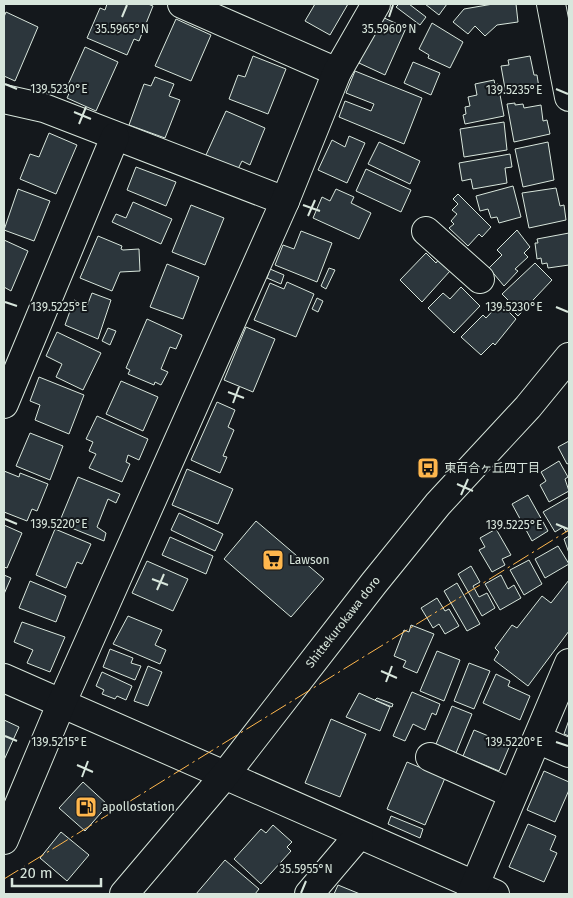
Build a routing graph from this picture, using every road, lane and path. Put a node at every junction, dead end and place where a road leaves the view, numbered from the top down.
1 (182, 4) edge
2 (376, 4) edge
3 (551, 4) edge
4 (337, 72) junction
5 (569, 98) edge
6 (4, 99) edge
7 (116, 137) junction
8 (285, 201) junction
9 (426, 231) dead end
10 (480, 279) dead end
11 (569, 357) edge
12 (4, 404) edge
13 (569, 663) edge
14 (4, 678) edge
15 (62, 702) junction
16 (537, 739) junction
17 (569, 752) edge
18 (430, 757) dead end
19 (225, 775) junction
20 (513, 794) junction
21 (360, 835) junction
22 (4, 840) edge
23 (480, 891) edge
24 (124, 894) edge
25 (309, 894) edge

1 - 4 street
2 - 4 street
3 - 5 street
4 - 8 street
6 - 7 street
7 - 8 street
7 - 12 street
8 - 15 street
9 - 10 street
11 - 19 street, Shittekurokawa doro
13 - 16 street
14 - 15 street
15 - 19 street
15 - 22 street
16 - 17 street
16 - 20 street
18 - 20 street
19 - 21 street
19 - 24 street, Shittekurokawa doro
20 - 23 street
21 - 23 street
21 - 25 street

